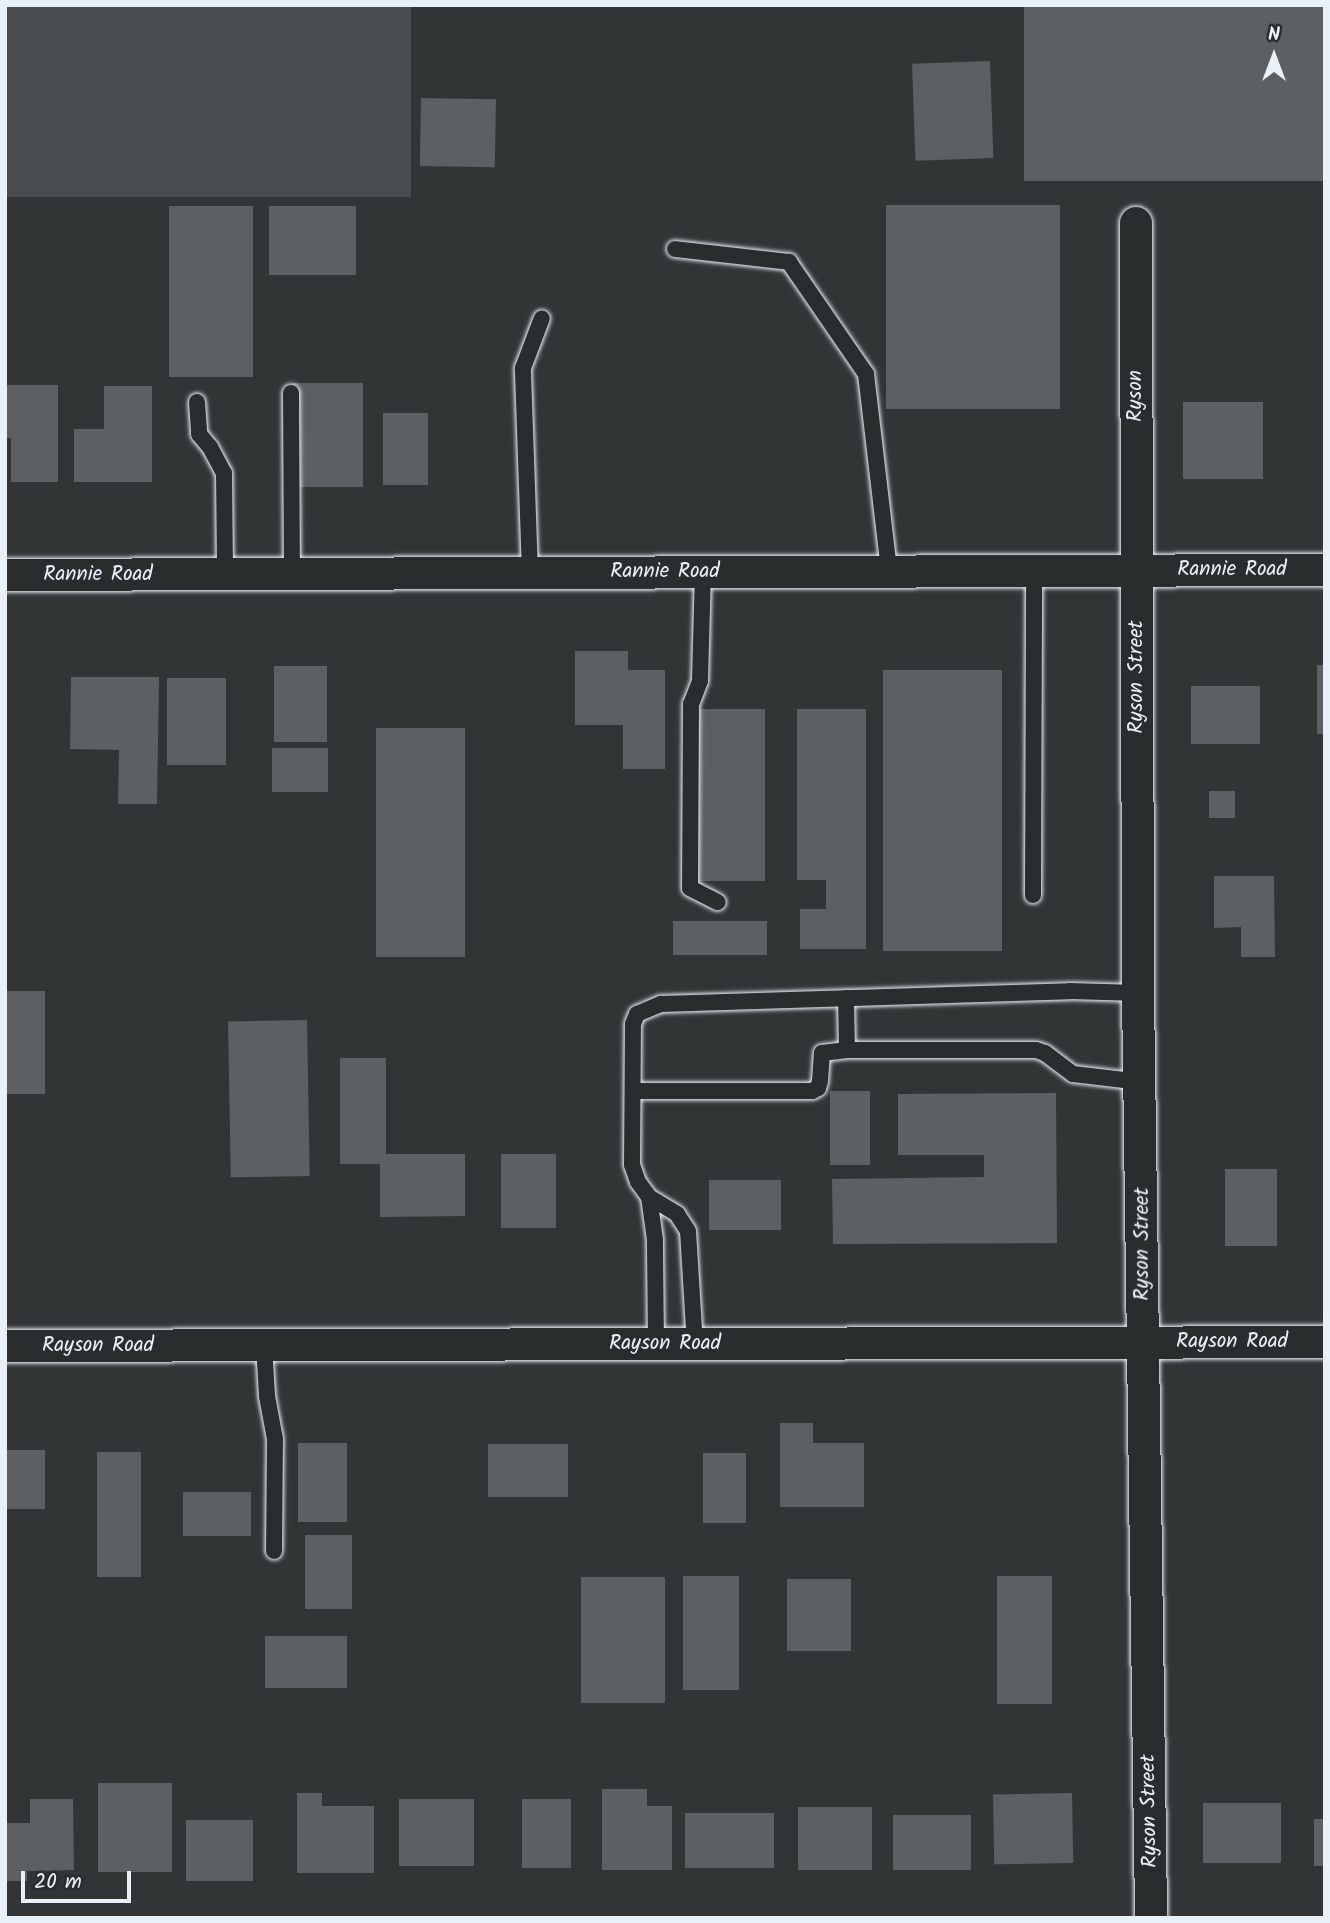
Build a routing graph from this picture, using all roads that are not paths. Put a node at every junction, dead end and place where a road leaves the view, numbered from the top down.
1 (1136, 223) dead end
2 (675, 249) dead end
3 (542, 318) dead end
4 (291, 393) dead end
5 (197, 402) dead end
6 (1034, 570) junction
7 (1136, 570) junction
8 (1325, 570) edge
9 (889, 571) junction
10 (703, 572) junction
11 (530, 573) junction
12 (292, 574) junction
13 (5, 575) edge
14 (226, 575) junction
15 (1032, 895) dead end
16 (718, 902) dead end
17 (1138, 993) junction
18 (846, 998) junction
19 (847, 1050) junction
20 (1141, 1082) junction
21 (634, 1091) junction
22 (649, 1196) junction
23 (1325, 1342) edge
24 (1143, 1343) junction
25 (656, 1344) junction
26 (695, 1344) junction
27 (264, 1345) junction
28 (5, 1346) edge
29 (274, 1551) dead end
30 (1151, 1918) edge

1 - 7 street, Ryson
2 - 9 lane
3 - 11 lane
4 - 12 lane
5 - 14 lane
6 - 7 street, Rannie Road
6 - 9 street, Rannie Road
6 - 15 lane
7 - 8 street, Rannie Road
7 - 17 street, Ryson Street
9 - 10 street, Rannie Road
10 - 11 street, Rannie Road
10 - 16 lane
11 - 12 street, Rannie Road
12 - 14 street, Rannie Road
13 - 14 street, Rannie Road
17 - 18 lane
17 - 20 street, Ryson Street
18 - 19 lane
18 - 21 lane
19 - 20 lane
19 - 21 lane
20 - 24 street, Ryson Street
21 - 22 lane
22 - 25 lane
22 - 26 lane
23 - 24 street, Rayson Road
24 - 26 street, Rayson Road
24 - 30 street, Ryson Street
25 - 26 street, Rayson Road
25 - 27 street, Rayson Road
27 - 28 street, Rayson Road
27 - 29 lane

